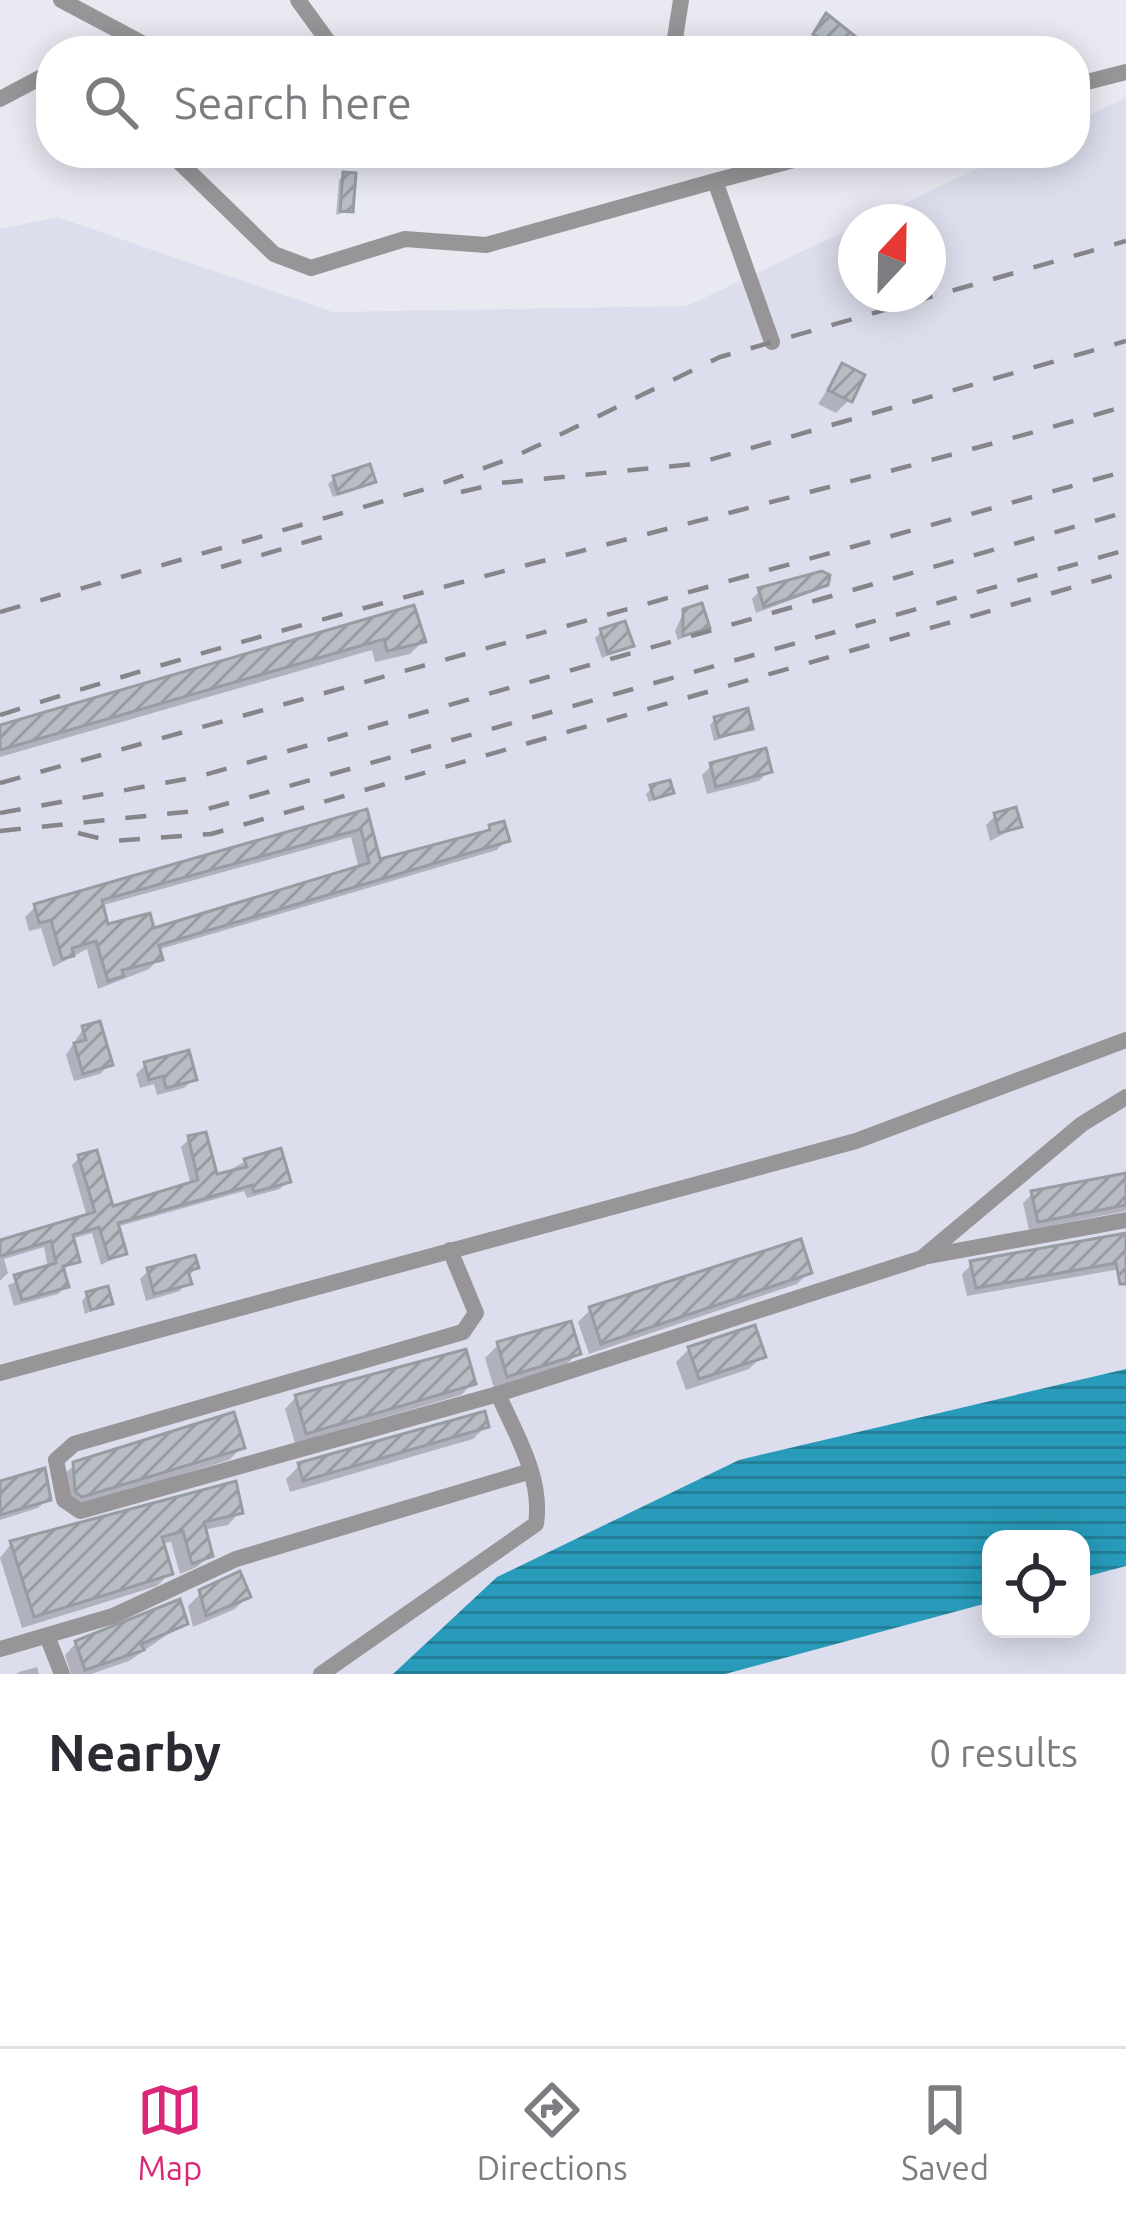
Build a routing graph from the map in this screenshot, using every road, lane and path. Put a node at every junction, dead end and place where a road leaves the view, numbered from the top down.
1 (62, 0) edge
2 (298, 0) edge
3 (681, 0) edge
4 (129, 36) edge
5 (323, 36) edge
6 (675, 36) edge
7 (1126, 72) edge
8 (36, 80) edge
9 (1090, 82) edge
10 (0, 99) edge
11 (185, 168) edge
12 (764, 168) edge
13 (715, 181) junction
14 (772, 342) dead end
15 (1126, 1040) edge
16 (1126, 1097) edge
17 (1126, 1220) edge
18 (450, 1250) junction
19 (922, 1258) junction
20 (0, 1373) edge
21 (498, 1394) junction
22 (531, 1471) junction
23 (47, 1636) junction
24 (0, 1649) edge
25 (62, 1674) edge
26 (321, 1674) edge

1 - 4 street
2 - 5 street
3 - 6 street
7 - 9 street
8 - 10 street
11 - 13 street
12 - 13 street
13 - 14 street
15 - 18 street
16 - 19 street
17 - 19 street
18 - 20 street
18 - 21 street
19 - 21 street
21 - 22 street
22 - 23 street
22 - 26 street
23 - 24 street
23 - 25 street

